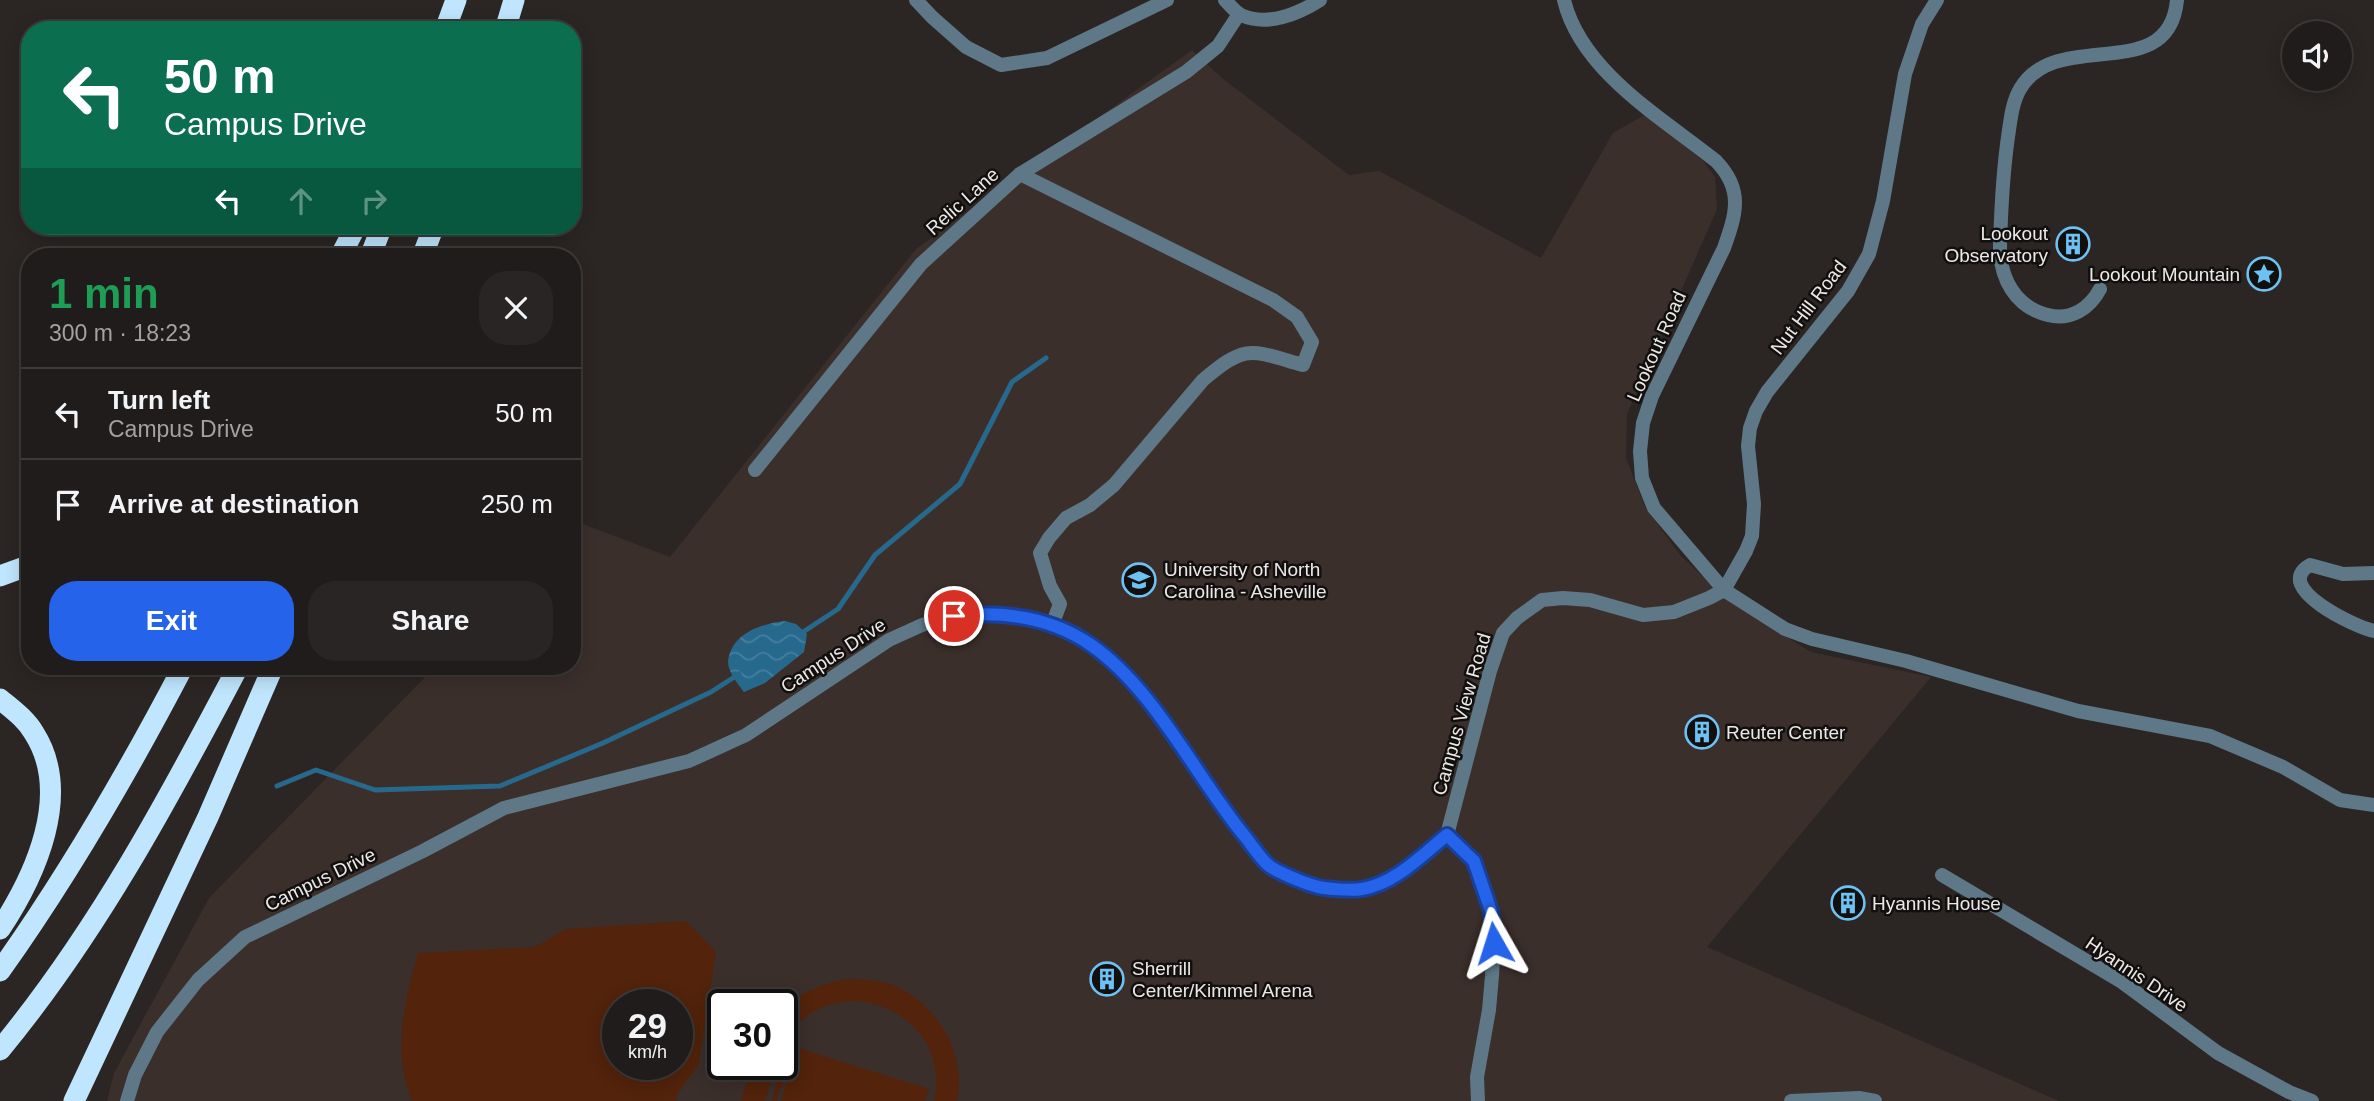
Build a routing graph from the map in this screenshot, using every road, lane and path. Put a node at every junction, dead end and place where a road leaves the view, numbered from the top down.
1 (456, 0) edge
2 (514, 0) edge
3 (916, 0) edge
4 (1167, 0) edge
5 (1225, 0) edge
6 (1320, 0) edge
7 (1564, 0) edge
8 (1937, 0) edge
9 (2177, 0) edge
10 (1239, 14) junction
11 (448, 21) edge
12 (508, 21) edge
13 (1020, 174) junction
14 (2101, 289) dead end
15 (755, 470) dead end
16 (21, 568) edge
17 (2374, 573) edge
18 (0, 576) edge
19 (1724, 590) junction
20 (1052, 625) junction
21 (2374, 631) edge
22 (179, 675) edge
23 (234, 675) edge
24 (270, 675) edge
25 (0, 699) edge
26 (2374, 805) edge
27 (1447, 835) junction
28 (1942, 875) dead end
29 (0, 929) edge
30 (0, 971) edge
31 (0, 1050) edge
32 (74, 1101) edge
33 (127, 1101) edge
34 (1478, 1101) edge
35 (1791, 1101) edge
36 (1875, 1101) edge
37 (2312, 1101) edge

1 - 11 highway
2 - 12 highway
3 - 4 street
5 - 10 street
6 - 10 street
7 - 19 street, Lookout Road
8 - 19 street, Nut Hill Road
9 - 14 street
10 - 13 street, Relic Lane
13 - 15 street, Relic Lane
13 - 20 street
16 - 18 highway
17 - 21 street
19 - 26 street, Lookout Road
19 - 27 street, Campus View Road
20 - 27 street, Campus Drive
20 - 33 street, Campus Drive
22 - 30 highway
23 - 31 highway
24 - 32 highway
25 - 29 highway
27 - 34 street
28 - 37 street, Hyannis Drive
35 - 36 street

